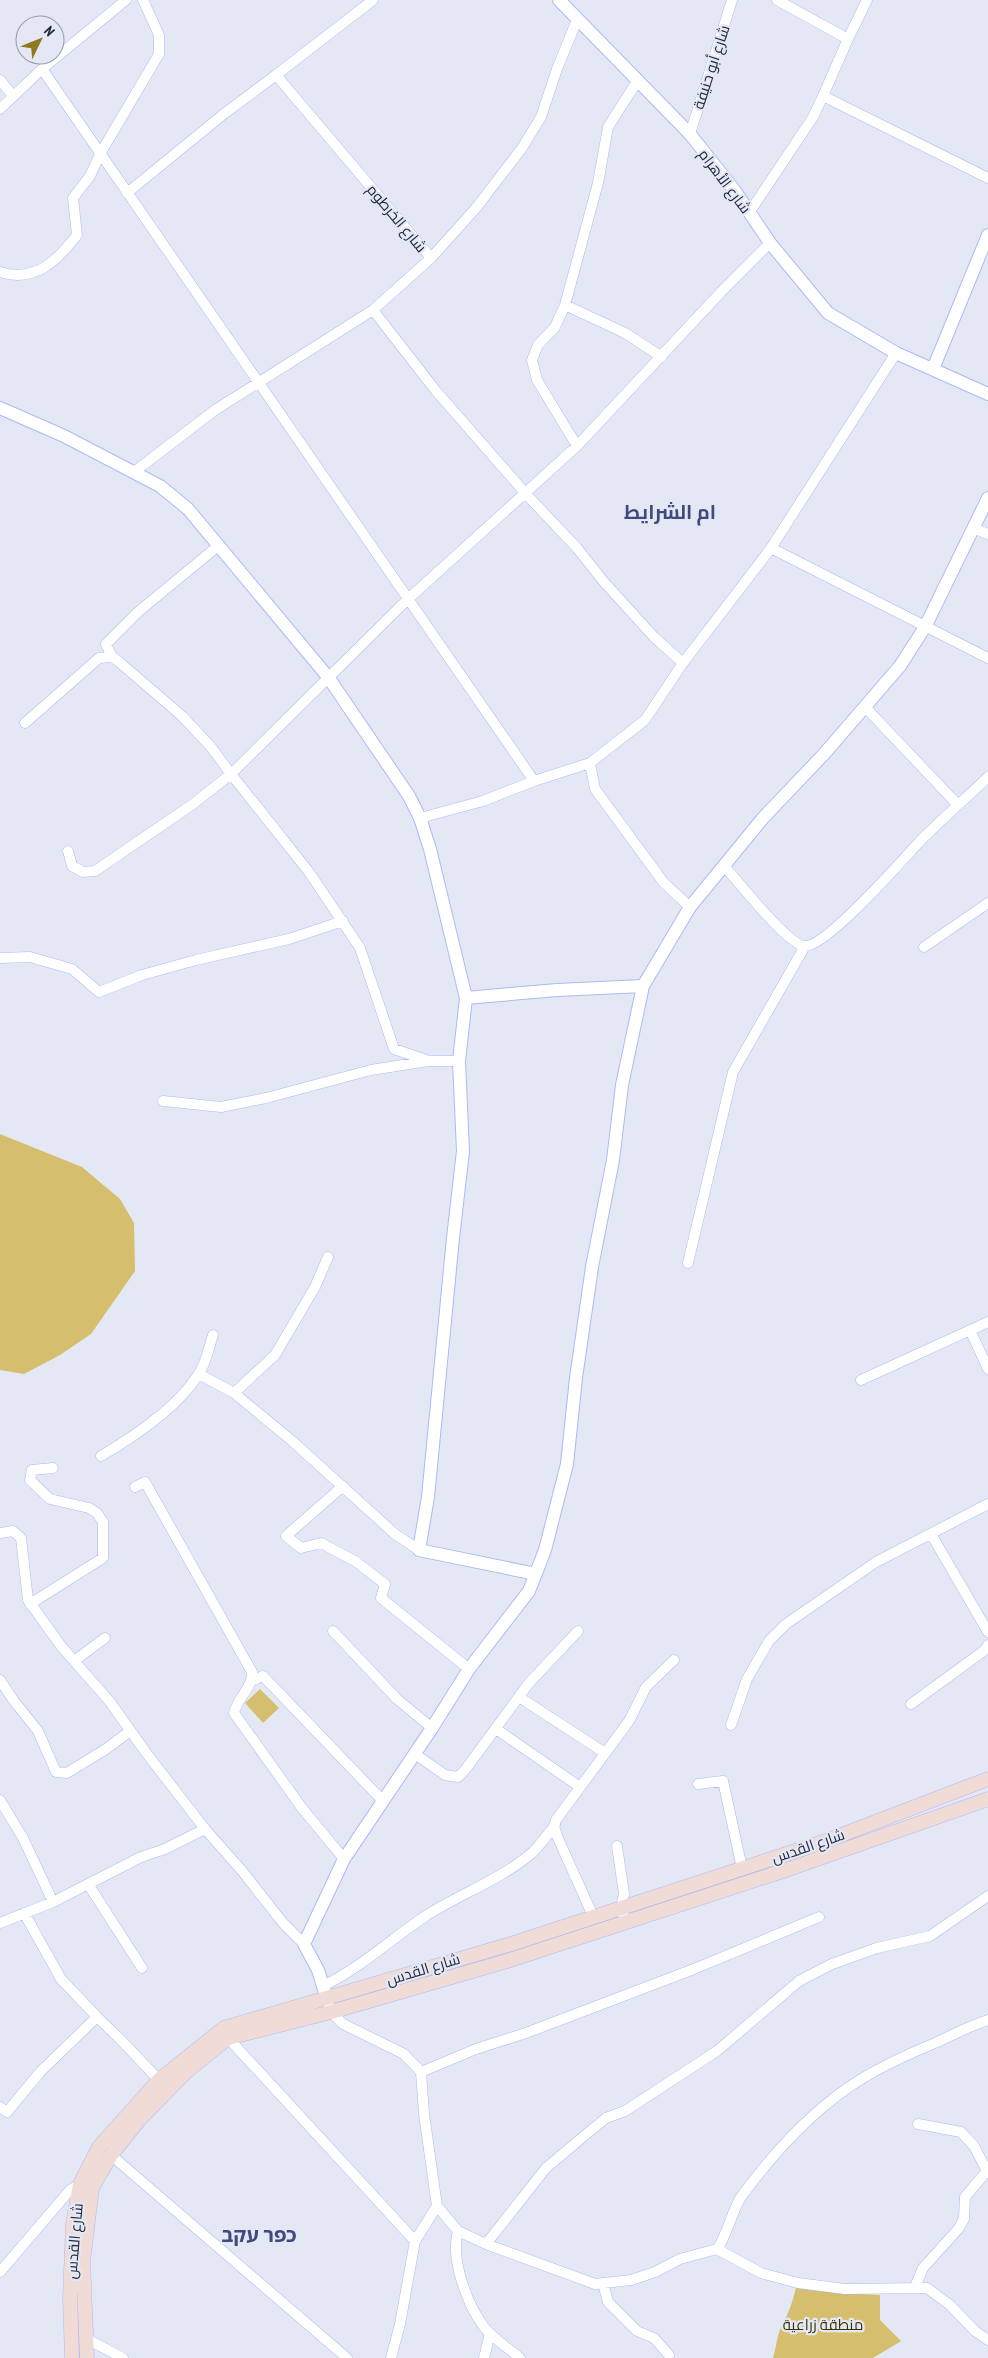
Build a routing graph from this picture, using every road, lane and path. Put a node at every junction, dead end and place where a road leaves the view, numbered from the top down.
1 (126, 0) edge
2 (143, 0) edge
3 (373, 0) edge
4 (559, 0) edge
5 (732, 0) edge
6 (777, 0) edge
7 (867, 0) edge
8 (577, 20) junction
9 (848, 39) junction
10 (42, 69) junction
11 (276, 75) junction
12 (0, 80) edge
13 (638, 80) junction
14 (13, 96) junction
15 (823, 96) junction
16 (0, 109) edge
17 (690, 134) junction
18 (100, 154) junction
19 (988, 178) edge
20 (127, 194) junction
21 (749, 213) junction
22 (988, 235) edge
23 (770, 243) junction
24 (431, 258) junction
25 (0, 272) edge
26 (565, 306) junction
27 (373, 310) junction
28 (896, 354) junction
29 (662, 357) junction
30 (933, 369) junction
31 (258, 382) junction
32 (988, 394) edge
33 (0, 408) edge
34 (577, 446) junction
35 (134, 472) junction
36 (526, 494) junction
37 (988, 498) edge
38 (974, 528) junction
39 (988, 534) edge
40 (218, 546) junction
41 (771, 548) junction
42 (407, 600) junction
43 (925, 627) junction
44 (112, 657) junction
45 (988, 658) edge
46 (683, 663) junction
47 (328, 677) junction
48 (865, 707) junction
49 (25, 723) dead end
50 (590, 763) junction
51 (230, 774) junction
52 (988, 777) edge
53 (534, 781) junction
54 (958, 805) junction
55 (420, 818) junction
56 (68, 851) dead end
57 (724, 866) junction
58 (988, 903) edge
59 (690, 907) junction
60 (342, 921) junction
61 (805, 946) junction
62 (924, 947) dead end
63 (0, 958) edge
64 (643, 986) junction
65 (466, 998) junction
66 (459, 1060) junction
67 (429, 1061) junction
68 (163, 1101) dead end
69 (328, 1257) dead end
70 (688, 1263) dead end
71 (988, 1322) edge
72 (970, 1330) junction
73 (213, 1335) dead end
74 (988, 1369) edge
75 (199, 1374) junction
76 (861, 1380) dead end
77 (234, 1393) junction
78 (101, 1456) dead end
79 (53, 1468) dead end
80 (343, 1486) junction
81 (135, 1487) dead end
82 (988, 1504) edge
83 (0, 1533) edge
84 (931, 1534) junction
85 (418, 1550) junction
86 (536, 1574) junction
87 (30, 1604) junction
88 (333, 1631) dead end
89 (578, 1631) dead end
90 (988, 1632) edge
91 (105, 1638) dead end
92 (988, 1645) edge
93 (674, 1660) dead end
94 (74, 1661) junction
95 (469, 1669) junction
96 (0, 1680) edge
97 (253, 1680) junction
98 (519, 1697) junction
99 (911, 1704) dead end
100 (731, 1725) dead end
101 (432, 1728) junction
102 (496, 1729) junction
103 (130, 1731) junction
104 (415, 1754) junction
105 (605, 1754) junction
106 (988, 1779) edge
107 (698, 1784) dead end
108 (580, 1787) junction
109 (988, 1799) edge
110 (0, 1800) edge
111 (382, 1800) junction
112 (555, 1825) junction
113 (205, 1829) junction
114 (617, 1846) dead end
115 (344, 1859) junction
116 (742, 1868) junction
117 (88, 1884) junction
118 (988, 1896) edge
119 (53, 1902) junction
120 (621, 1907) junction
121 (24, 1913) junction
122 (593, 1916) junction
123 (819, 1917) dead end
124 (0, 1923) edge
125 (626, 1923) junction
126 (304, 1944) junction
127 (142, 1968) dead end
128 (323, 1986) junction
129 (329, 2006) junction
130 (97, 2017) junction
131 (988, 2020) edge
132 (228, 2038) junction
133 (421, 2072) junction
134 (159, 2080) junction
135 (0, 2107) edge
136 (918, 2124) dead end
137 (111, 2155) junction
138 (80, 2184) junction
139 (437, 2206) junction
140 (458, 2231) junction
141 (415, 2241) junction
142 (486, 2244) junction
143 (717, 2249) junction
144 (0, 2272) edge
145 (602, 2283) junction
146 (915, 2286) junction
147 (490, 2333) junction
148 (85, 2338) junction
149 (988, 2340) edge
150 (669, 2355) dead end
151 (72, 2358) edge
152 (86, 2358) edge
153 (123, 2358) edge
154 (346, 2358) edge
155 (391, 2358) edge
156 (484, 2358) edge
157 (520, 2358) edge

1 - 10 street
2 - 18 street
3 - 11 street
4 - 8 street, شارع الأهرام
5 - 17 street, شارع أبو حنيفة
6 - 9 street
7 - 9 street
8 - 13 street, شارع الأهرام
8 - 24 street
9 - 15 street
10 - 14 street
10 - 18 street
11 - 20 street
11 - 24 street, شارع الخرطوم
12 - 14 street
13 - 17 street, شارع الأهرام
13 - 26 street
14 - 16 street
15 - 19 street
15 - 21 street
17 - 21 street, شارع الأهرام
18 - 20 street
18 - 25 street
20 - 31 street
21 - 23 street, شارع الأهرام
22 - 30 street
23 - 28 street, شارع الأهرام
23 - 29 street
24 - 27 street, شارع الخرطوم
26 - 29 street
26 - 34 street
27 - 31 street, شارع الخرطوم
27 - 36 street
28 - 30 street, شارع الأهرام
28 - 41 street
29 - 34 street
30 - 32 street, شارع الأهرام
31 - 35 street, شارع الخرطوم
31 - 42 street
33 - 35 street
34 - 36 street
35 - 40 street
36 - 42 street
36 - 46 street
37 - 38 street
38 - 39 street
38 - 43 street
40 - 44 street
40 - 47 street
41 - 43 street
41 - 46 street
42 - 47 street
42 - 53 street
43 - 45 street
43 - 48 street
44 - 49 street
44 - 51 street
46 - 50 street
47 - 51 street
47 - 55 street
48 - 54 street
48 - 57 street
50 - 53 street
50 - 59 street
51 - 56 street
51 - 60 street
52 - 54 street
53 - 55 street
54 - 61 street
55 - 65 street
57 - 59 street
57 - 61 street
58 - 62 street
59 - 64 street
60 - 63 street
60 - 67 street
61 - 70 street
64 - 65 street
64 - 86 street
65 - 66 street
66 - 67 street
66 - 85 street
67 - 68 street
69 - 77 street
71 - 72 street
72 - 74 street
72 - 76 street
73 - 75 street
75 - 77 street
75 - 78 street
77 - 80 street
79 - 87 street
80 - 85 street
80 - 95 street
81 - 97 street
82 - 84 street
83 - 87 street
84 - 90 street
84 - 100 street
85 - 86 street
86 - 95 street
87 - 94 street
88 - 101 street
89 - 98 street
91 - 94 street
92 - 99 street
93 - 105 street
94 - 103 street
95 - 101 street
96 - 103 street
97 - 111 street
97 - 115 street
98 - 102 street
98 - 105 street
101 - 104 street
102 - 104 street
102 - 108 street
103 - 113 street
104 - 111 street
105 - 108 street
106 - 116 main road, شارع القدس
107 - 116 street
108 - 112 street
109 - 125 main road, شارع القدس
110 - 119 street
111 - 115 street
112 - 122 street
112 - 128 street
113 - 117 street
113 - 126 street
114 - 120 street
115 - 126 street
116 - 120 main road, شارع القدس
117 - 119 street
117 - 127 street
118 - 142 street
119 - 121 street
120 - 122 main road, شارع القدس
120 - 125 street
121 - 124 street
121 - 130 street
122 - 129 main road, شارع القدس
123 - 133 street
125 - 129 main road, شارع القدس
126 - 128 street
128 - 129 street
129 - 132 main road, شارع القدس
129 - 133 street
129 - 134 main road, شارع القدس
130 - 134 street
130 - 135 street
131 - 143 street
132 - 137 main road, شارع القدس
132 - 141 street
133 - 139 street
134 - 138 main road, شارع القدس
136 - 146 street
137 - 148 main road, شارع القدس
137 - 154 street
138 - 144 street
138 - 151 main road, شارع القدس
139 - 140 street
139 - 141 street
140 - 142 street
140 - 147 street
141 - 155 street
142 - 145 street
143 - 145 street
143 - 146 street
145 - 150 street
146 - 149 street
147 - 156 street
147 - 157 street
148 - 152 main road, شارع القدس
148 - 153 street

